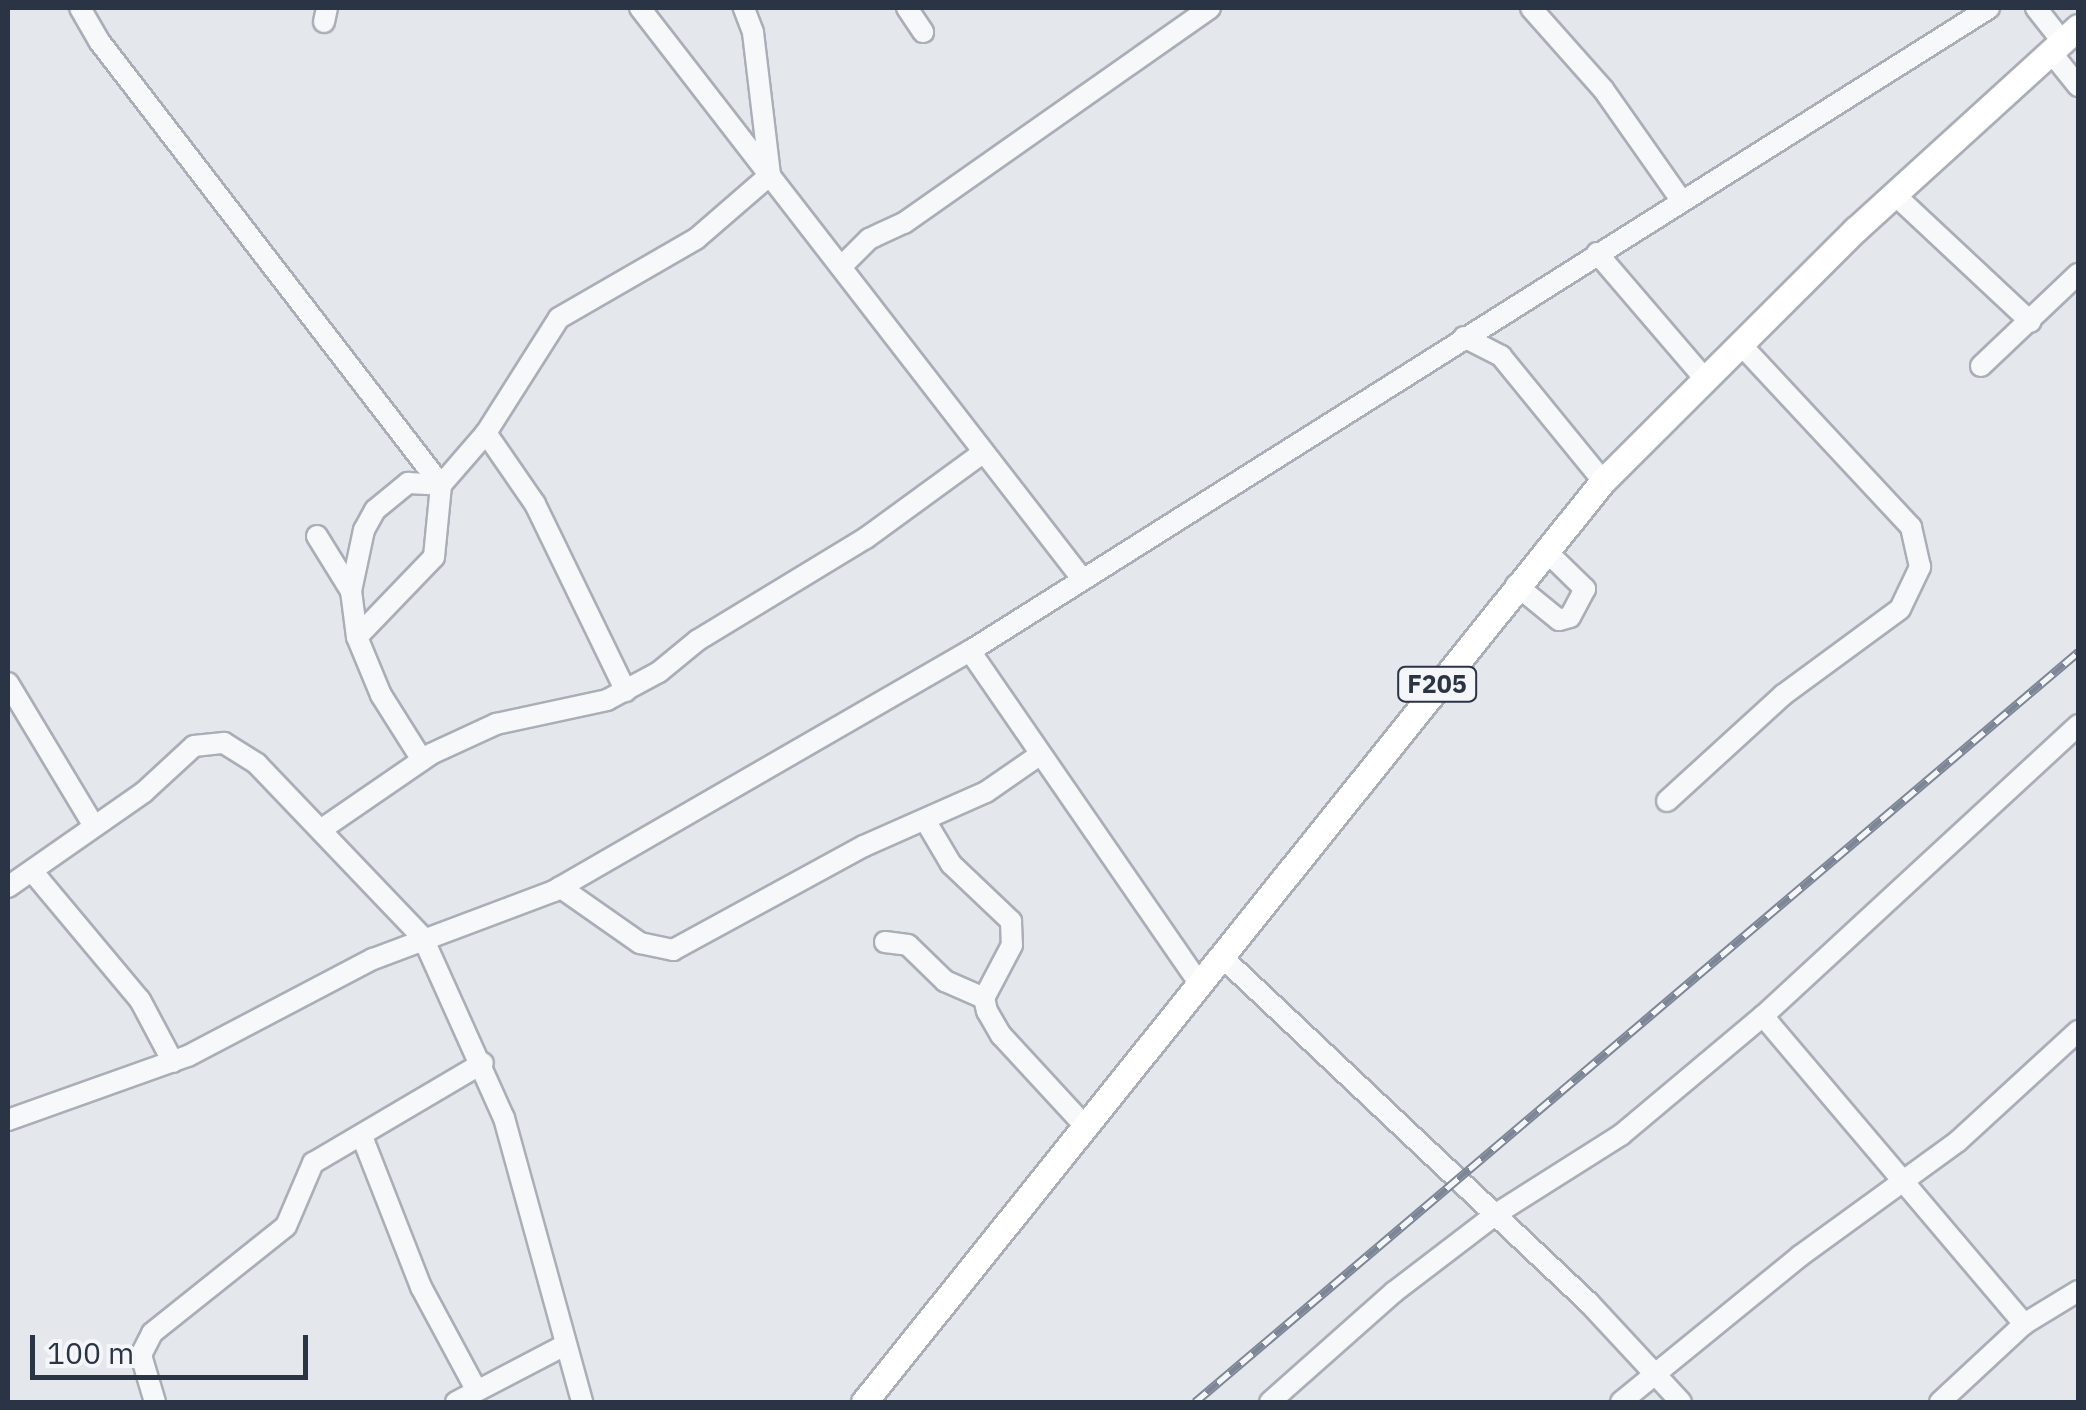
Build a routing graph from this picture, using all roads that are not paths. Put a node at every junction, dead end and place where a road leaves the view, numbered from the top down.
1 (80, 8) edge
2 (640, 8) edge
3 (744, 8) edge
4 (907, 8) edge
5 (1210, 8) edge
6 (1989, 8) edge
7 (2036, 8) edge
8 (1540, 10) edge
9 (923, 32) dead end
10 (2064, 40) edge
11 (2078, 86) edge
12 (770, 175) junction
13 (1894, 194) junction
14 (1681, 200) junction
15 (1597, 253) junction
16 (840, 267) junction
17 (2078, 274) edge
18 (2031, 322) junction
19 (1464, 337) junction
20 (1742, 345) junction
21 (1982, 366) dead end
22 (1705, 379) junction
23 (486, 434) junction
24 (980, 454) junction
25 (1603, 481) junction
26 (441, 485) junction
27 (317, 536) dead end
28 (1545, 550) junction
29 (1083, 580) junction
30 (1516, 584) junction
31 (351, 592) junction
32 (357, 637) junction
33 (970, 651) junction
34 (8, 683) edge
35 (626, 690) junction
36 (2078, 725) edge
37 (1038, 756) junction
38 (422, 760) junction
39 (1667, 800) dead end
40 (925, 820) junction
41 (94, 826) junction
42 (322, 828) junction
43 (32, 871) junction
44 (8, 887) edge
45 (560, 888) junction
46 (423, 938) junction
47 (885, 942) dead end
48 (1222, 957) junction
49 (1200, 984) junction
50 (984, 998) junction
51 (1763, 1016) junction
52 (2078, 1031) edge
53 (173, 1062) junction
54 (483, 1063) junction
55 (8, 1120) edge
56 (1086, 1126) junction
57 (363, 1139) junction
58 (1904, 1179) junction
59 (1496, 1214) junction
60 (2078, 1291) edge
61 (2024, 1324) junction
62 (562, 1348) junction
63 (1658, 1375) junction
64 (476, 1389) junction
65 (155, 1402) edge
66 (456, 1402) edge
67 (582, 1402) edge
68 (864, 1402) edge
69 (1270, 1402) edge
70 (1621, 1402) edge
71 (1681, 1402) edge
72 (1940, 1402) edge

1 - 26 street
2 - 12 street
3 - 12 street
4 - 9 street
5 - 16 street
6 - 14 street
7 - 10 street
8 - 14 street
10 - 11 street
10 - 13 main road, F205
12 - 16 street
12 - 23 street
13 - 18 street
13 - 20 main road, F205
14 - 15 street
15 - 19 street
15 - 22 street
16 - 24 street
17 - 18 street
18 - 21 street
19 - 25 street
19 - 29 street
20 - 22 main road, F205
20 - 39 street
22 - 25 main road, F205
23 - 26 street
23 - 35 street
24 - 29 street
24 - 35 street
25 - 28 main road, F205
26 - 31 street
26 - 32 street
27 - 31 street
28 - 30 main road, F205
28 - 30 street
29 - 33 street
30 - 48 main road, F205
31 - 32 street
32 - 38 street
33 - 37 street
33 - 45 street
34 - 41 street
35 - 38 street
36 - 51 street
37 - 40 street
37 - 49 street
38 - 42 street
40 - 45 street
40 - 50 street
41 - 42 street
41 - 43 street
42 - 46 street
43 - 44 street
43 - 53 street
45 - 46 street
46 - 53 street
46 - 54 street
47 - 50 street
48 - 49 main road, F205
48 - 59 street
49 - 56 main road, F205
50 - 56 street
51 - 58 street
51 - 59 street
52 - 58 street
53 - 55 street
54 - 57 street
54 - 62 street
56 - 68 main road, F205
57 - 64 street
57 - 65 street
58 - 61 street
58 - 63 street
59 - 63 street
59 - 69 street
60 - 61 street
61 - 72 street
62 - 64 street
62 - 67 street
63 - 70 street
63 - 71 street
64 - 66 street

